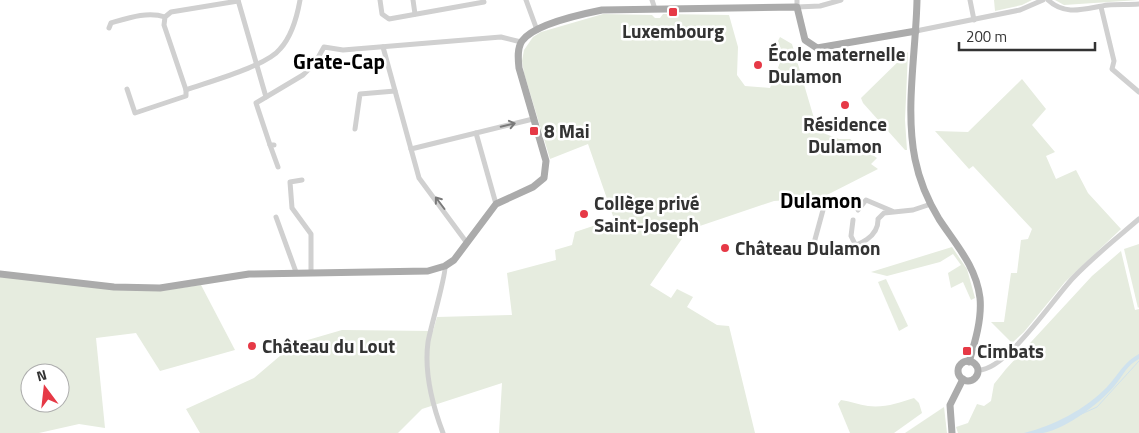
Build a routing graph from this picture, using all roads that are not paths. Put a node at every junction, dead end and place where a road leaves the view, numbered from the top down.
1 (238, 0) edge
2 (300, 0) edge
3 (380, 0) edge
4 (413, 0) edge
5 (449, 0) edge
6 (526, 0) edge
7 (652, 0) edge
8 (841, 0) edge
9 (917, 0) edge
10 (970, 0) edge
11 (1043, 0) edge
12 (1048, 0) edge
13 (476, 2) edge
14 (484, 2) dead end
15 (797, 4) edge
16 (1139, 4) edge
17 (1101, 6) junction
18 (450, 8) junction
19 (655, 9) junction
20 (415, 14) junction
21 (165, 17) junction
22 (974, 20) junction
23 (109, 28) dead end
24 (537, 30) junction
25 (916, 31) junction
26 (521, 42) junction
27 (383, 47) junction
28 (256, 64) junction
29 (127, 89) dead end
30 (186, 90) junction
31 (395, 91) junction
32 (1139, 92) edge
33 (266, 97) junction
34 (533, 118) junction
35 (355, 129) dead end
36 (476, 133) junction
37 (411, 149) junction
38 (278, 167) dead end
39 (302, 180) dead end
40 (496, 204) junction
41 (931, 204) junction
42 (823, 210) dead end
43 (858, 210) dead end
44 (895, 213) junction
45 (276, 217) dead end
46 (1139, 219) edge
47 (853, 220) dead end
48 (467, 244) junction
49 (855, 244) junction
50 (445, 266) junction
51 (297, 272) junction
52 (311, 272) junction
53 (0, 274) edge
54 (969, 362) junction
55 (978, 370) junction
56 (963, 379) junction
57 (443, 433) edge
58 (952, 433) edge

1 - 21 street
1 - 28 street
2 - 28 street
3 - 20 street
4 - 20 street
5 - 18 street
6 - 24 street
7 - 19 street
8 - 15 street
9 - 25 main road
10 - 22 street
11 - 22 street
12 - 17 street
13 - 14 street
13 - 18 street
15 - 19 main road
15 - 25 main road
16 - 17 street
17 - 32 street
18 - 20 street
19 - 24 main road
21 - 23 street
21 - 30 street
22 - 25 street
24 - 26 main road
25 - 41 main road
26 - 27 street
26 - 34 main road
27 - 31 street
27 - 33 street
28 - 30 street
28 - 33 street
29 - 30 street
31 - 35 street
31 - 37 street
33 - 38 street
36 -> 34 street
34 - 40 main road
36 - 37 street
36 - 40 street
48 -> 37 street
39 - 52 street
40 - 48 main road
41 - 44 street
41 - 54 main road
42 - 49 street
43 - 44 street
44 - 49 street
45 - 51 street
46 - 55 street
47 - 49 street
48 - 50 main road
50 - 52 main road
50 - 57 street
51 - 52 main road
51 - 53 main road
54 - 55 main road
54 - 56 main road
55 - 56 main road
56 - 58 main road

